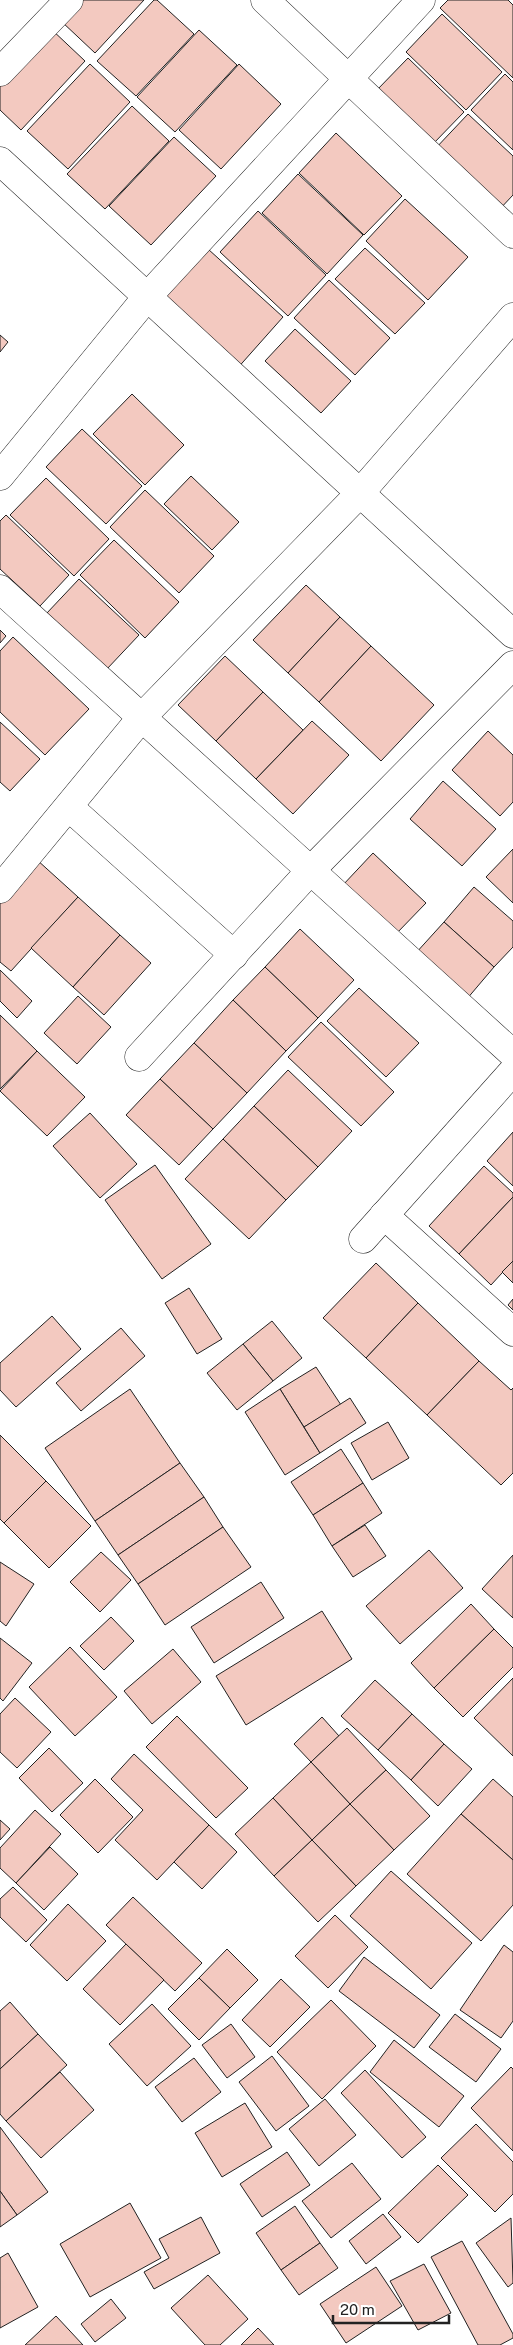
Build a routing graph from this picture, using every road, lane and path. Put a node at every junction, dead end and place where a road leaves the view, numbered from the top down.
1 (69, 0) edge
2 (266, 0) edge
3 (421, 0) edge
4 (0, 72) edge
5 (348, 79) junction
6 (0, 161) edge
7 (513, 234) edge
8 (146, 297) junction
9 (513, 317) edge
10 (0, 476) edge
11 (360, 493) junction
12 (0, 589) edge
13 (513, 634) edge
14 (513, 665) edge
15 (142, 717) junction
16 (69, 807) junction
17 (310, 870) junction
18 (0, 889) edge
19 (234, 955) junction
20 (513, 1054) edge
21 (139, 1057) dead end
22 (513, 1071) edge
23 (384, 1215) junction
24 (363, 1239) dead end
25 (513, 1332) edge

1 - 4 street
2 - 5 street
3 - 5 street
5 - 7 street
5 - 8 street
6 - 8 street
8 - 10 street
8 - 11 street
9 - 11 street
11 - 13 street
11 - 15 street
12 - 15 street
14 - 17 street
15 - 16 street
15 - 17 street
16 - 18 street
16 - 19 street
17 - 19 street
17 - 20 street
19 - 21 street
22 - 23 street
23 - 24 street
23 - 25 street

